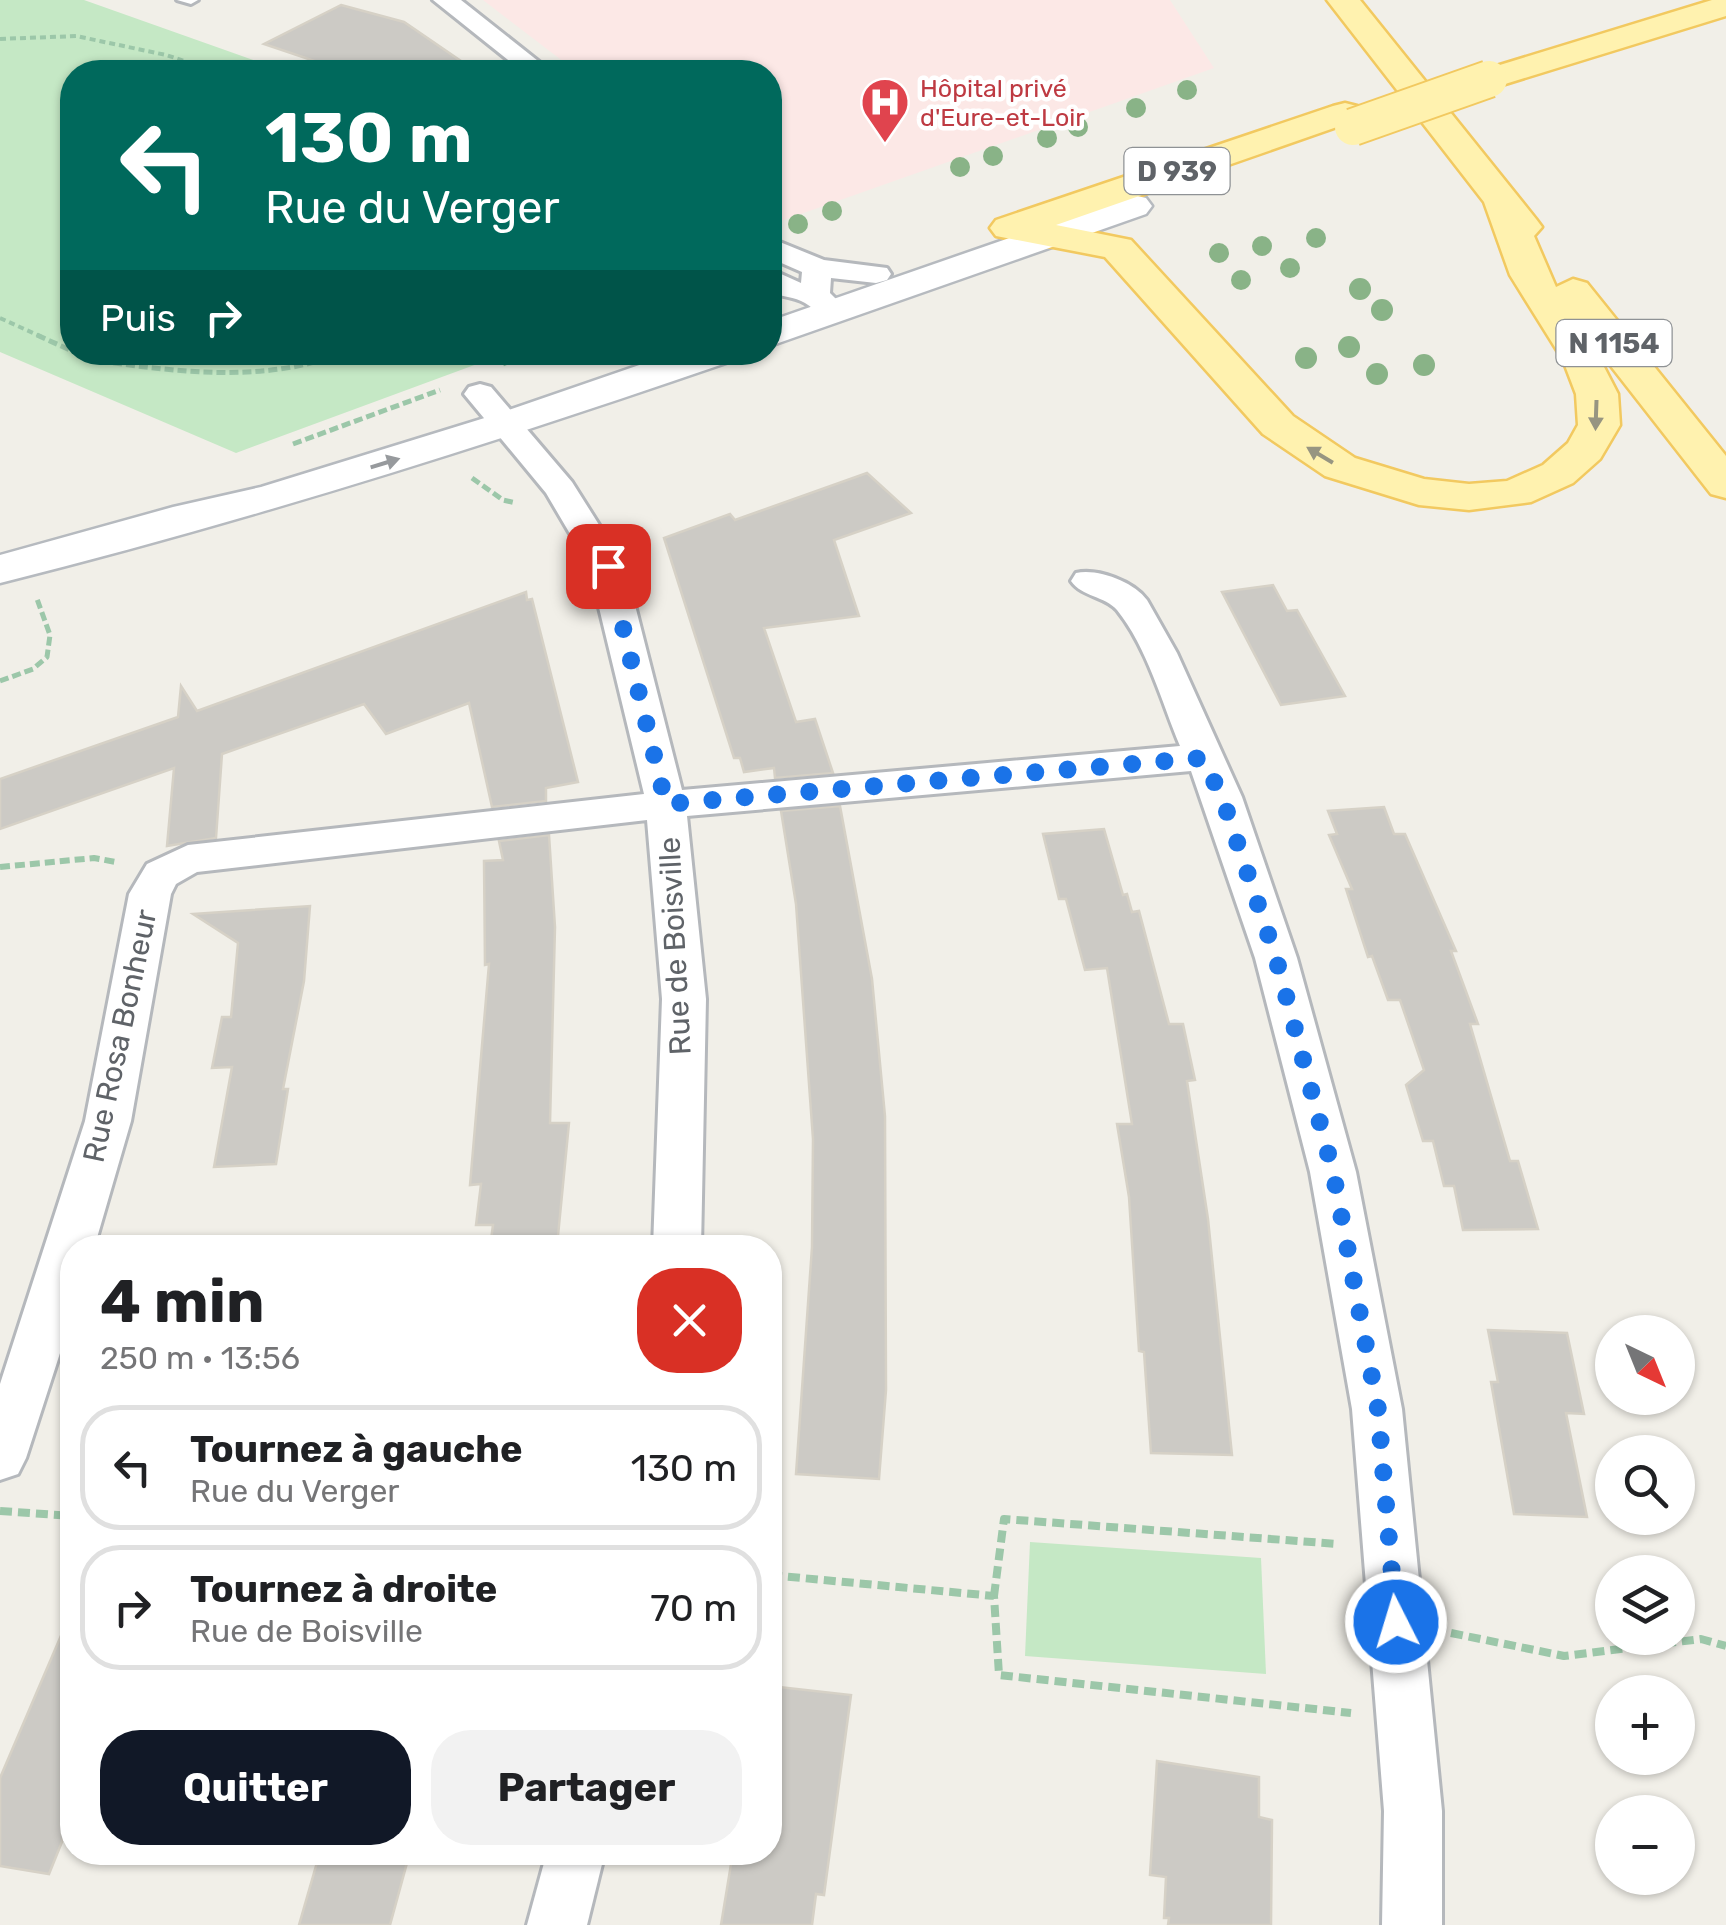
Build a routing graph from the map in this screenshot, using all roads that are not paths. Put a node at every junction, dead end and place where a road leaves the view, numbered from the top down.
1 (445, 0) edge
2 (1344, 0) edge
3 (1670, 0) edge
4 (1726, 6) edge
5 (524, 60) edge
6 (1483, 72) junction
7 (1349, 120) junction
8 (1502, 201) junction
9 (1133, 206) junction
10 (1010, 228) junction
11 (1052, 234) junction
12 (1118, 248) junction
13 (782, 257) edge
14 (822, 291) junction
15 (782, 293) edge
16 (782, 324) edge
17 (570, 365) edge
18 (643, 365) edge
19 (486, 392) junction
20 (1726, 485) edge
21 (0, 569) edge
22 (1089, 581) dead end
23 (1202, 758) junction
24 (666, 804) junction
25 (74, 1235) edge
26 (677, 1235) edge
27 (60, 1281) edge
28 (0, 1458) edge
29 (573, 1865) edge
30 (557, 1925) edge
31 (1412, 1925) edge

1 - 5 street
2 - 8 main road, N 1154
3 - 6 main road, D 939
4 - 6 main road, D 939
6 - 7 main road, D 939, bridge
7 - 9 main road, D 939
7 - 10 main road, D 939
8 -> 12 main road
8 - 20 main road, N 1154
9 - 11 main road, D 939
9 - 12 main road
10 - 11 main road
10 - 14 main road, D 939
11 - 12 main road
11 - 14 main road, D 939
13 - 14 street
14 - 15 main road, D 939
14 - 16 main road, D 939
17 - 19 main road
18 - 19 main road
19 - 21 main road
19 - 24 street, Rue de Boisville
22 - 23 street
23 - 24 street, Rue Rosa Bonheur
23 - 31 street
24 - 25 street, Rue Rosa Bonheur
24 - 26 street, Rue de Boisville
27 - 28 street, Rue Rosa Bonheur
29 - 30 street

